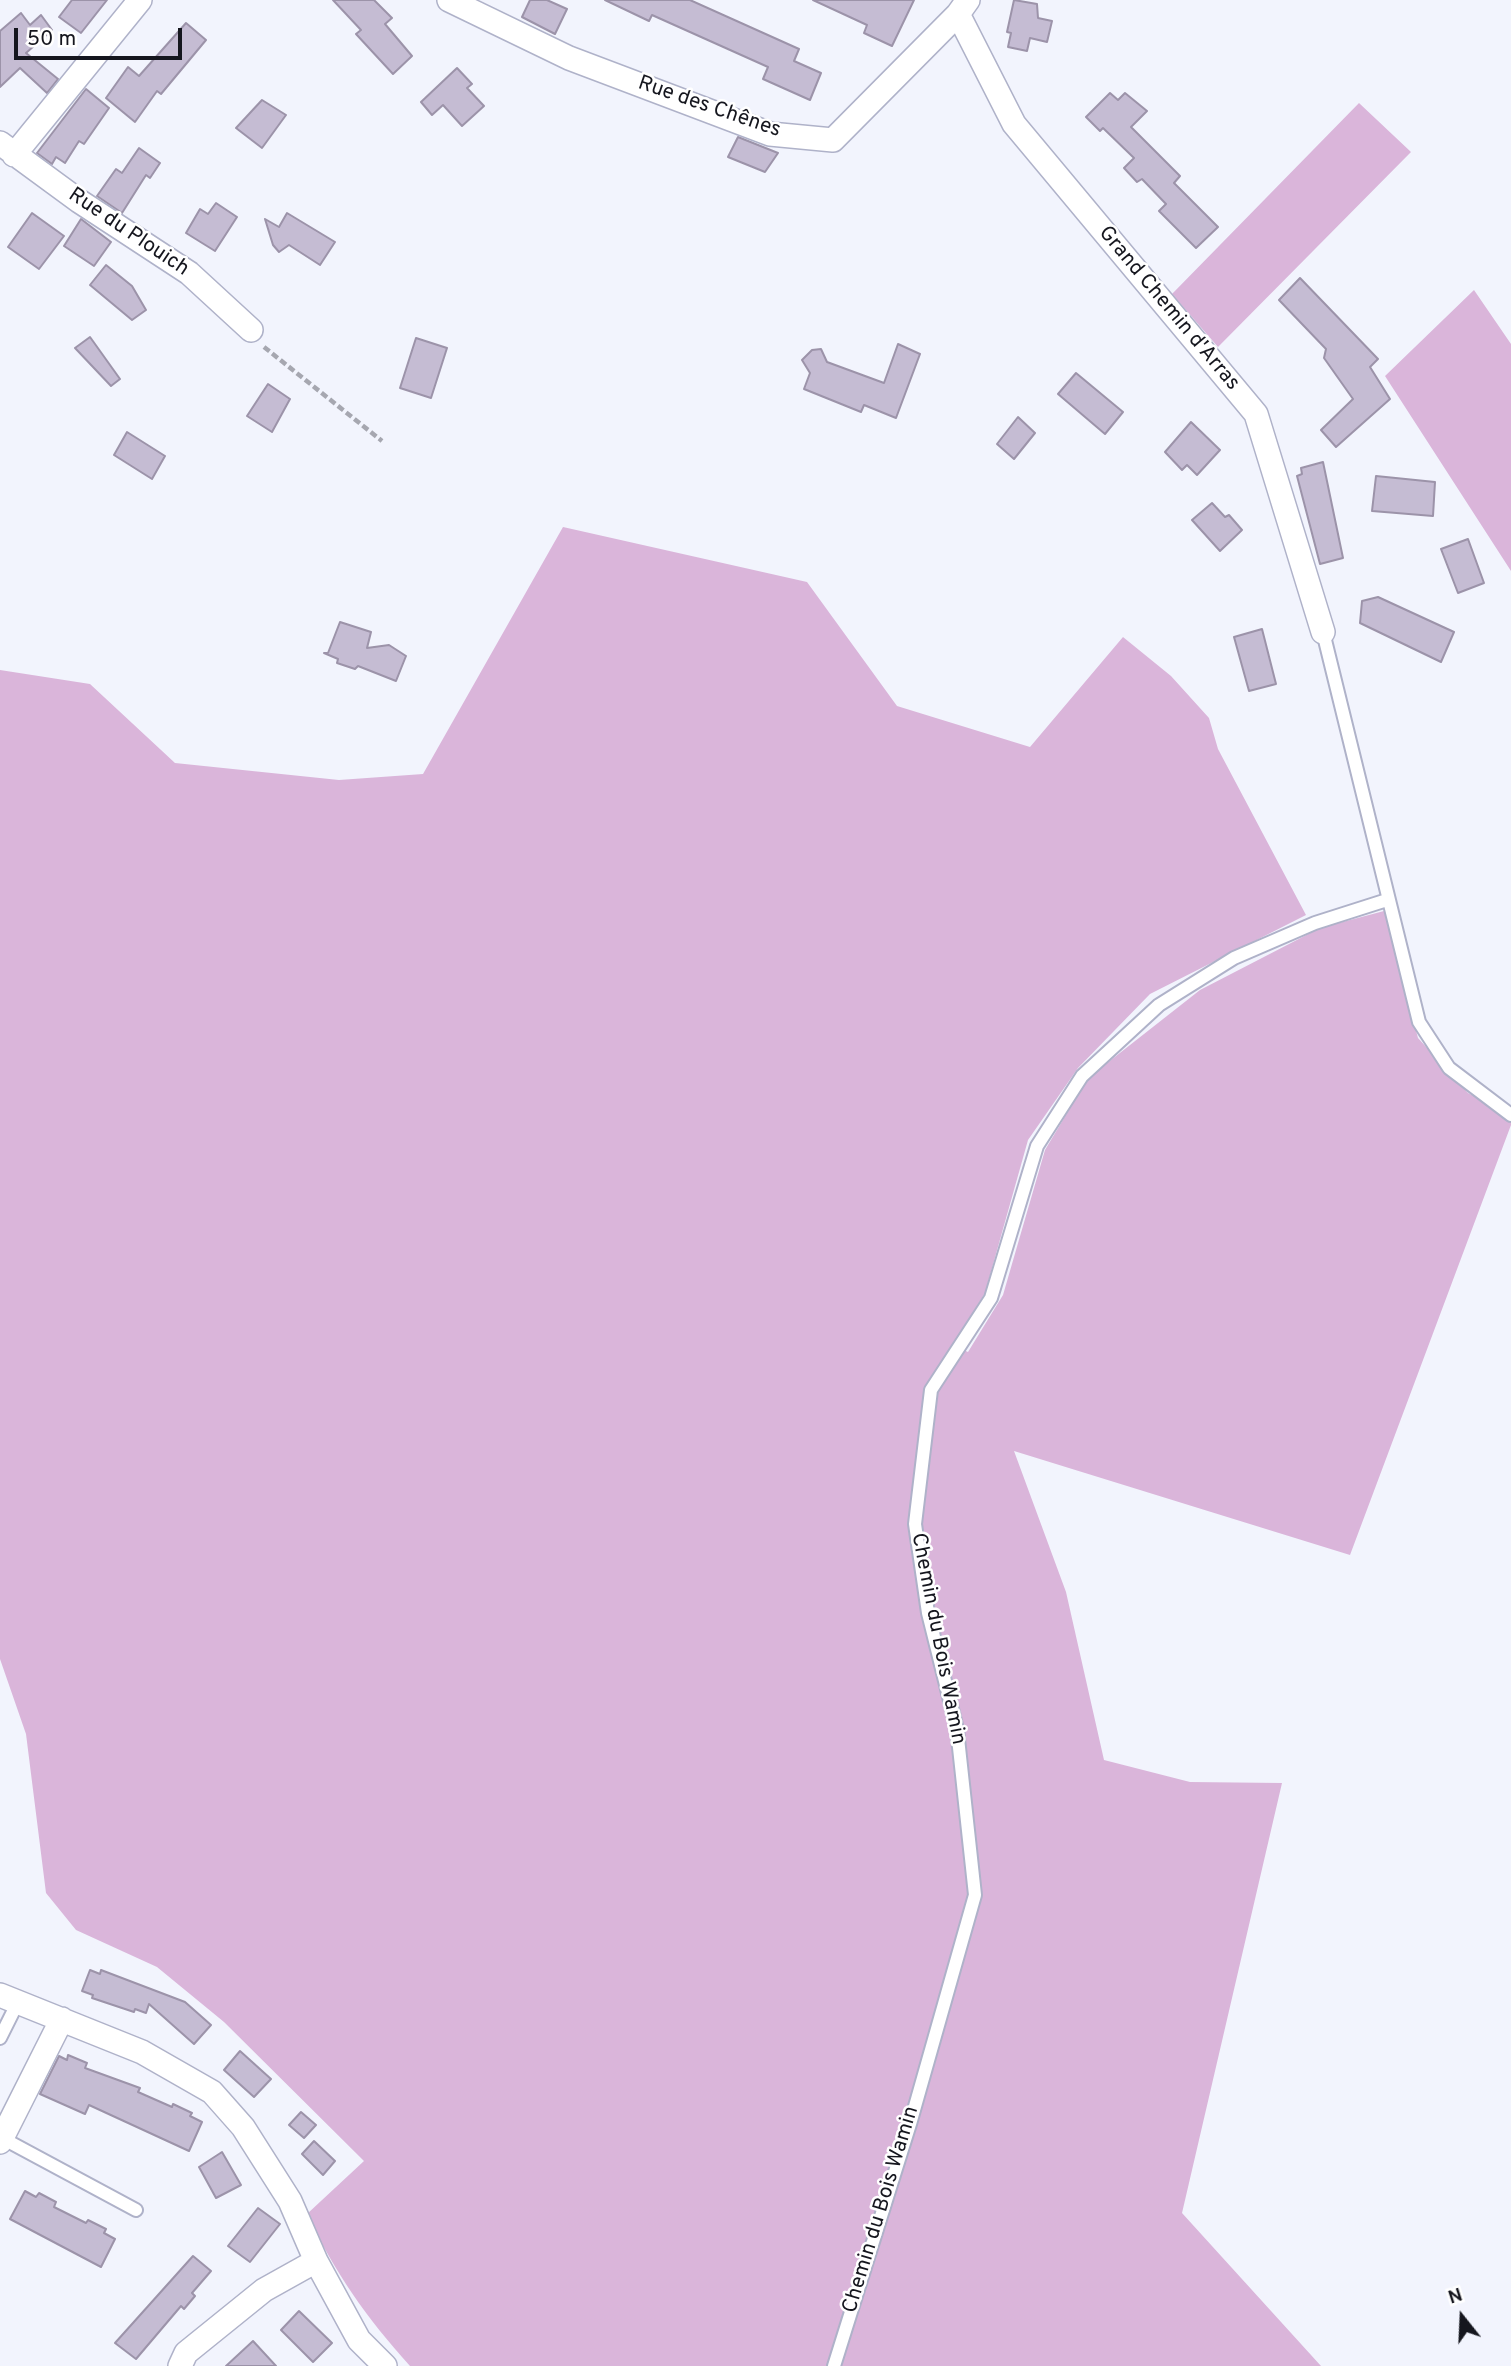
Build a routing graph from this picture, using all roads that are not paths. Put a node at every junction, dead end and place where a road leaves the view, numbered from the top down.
1 (140, 0) edge
2 (449, 0) edge
3 (963, 7) edge
4 (7, 149) edge
5 (251, 330) road end
6 (1323, 632) joint
7 (1387, 900) junction
8 (1511, 1115) edge
9 (9, 1998) edge
10 (62, 2020) junction
11 (0, 2038) edge
12 (1, 2140) edge
13 (135, 2210) dead end
14 (316, 2261) junction
15 (180, 2366) edge
16 (385, 2366) edge
17 (834, 2366) edge

1 - 4 street
2 - 3 street, Rue des Chênes
3 - 6 street, Grand Chemin d'Arras
4 - 5 street, Rue du Plouich
6 - 7 lane
7 - 8 lane
7 - 17 lane, Chemin du Bois Wamin
9 - 10 street
9 - 11 lane
10 - 12 street
10 - 14 street
12 - 13 lane
14 - 15 street
14 - 16 street

